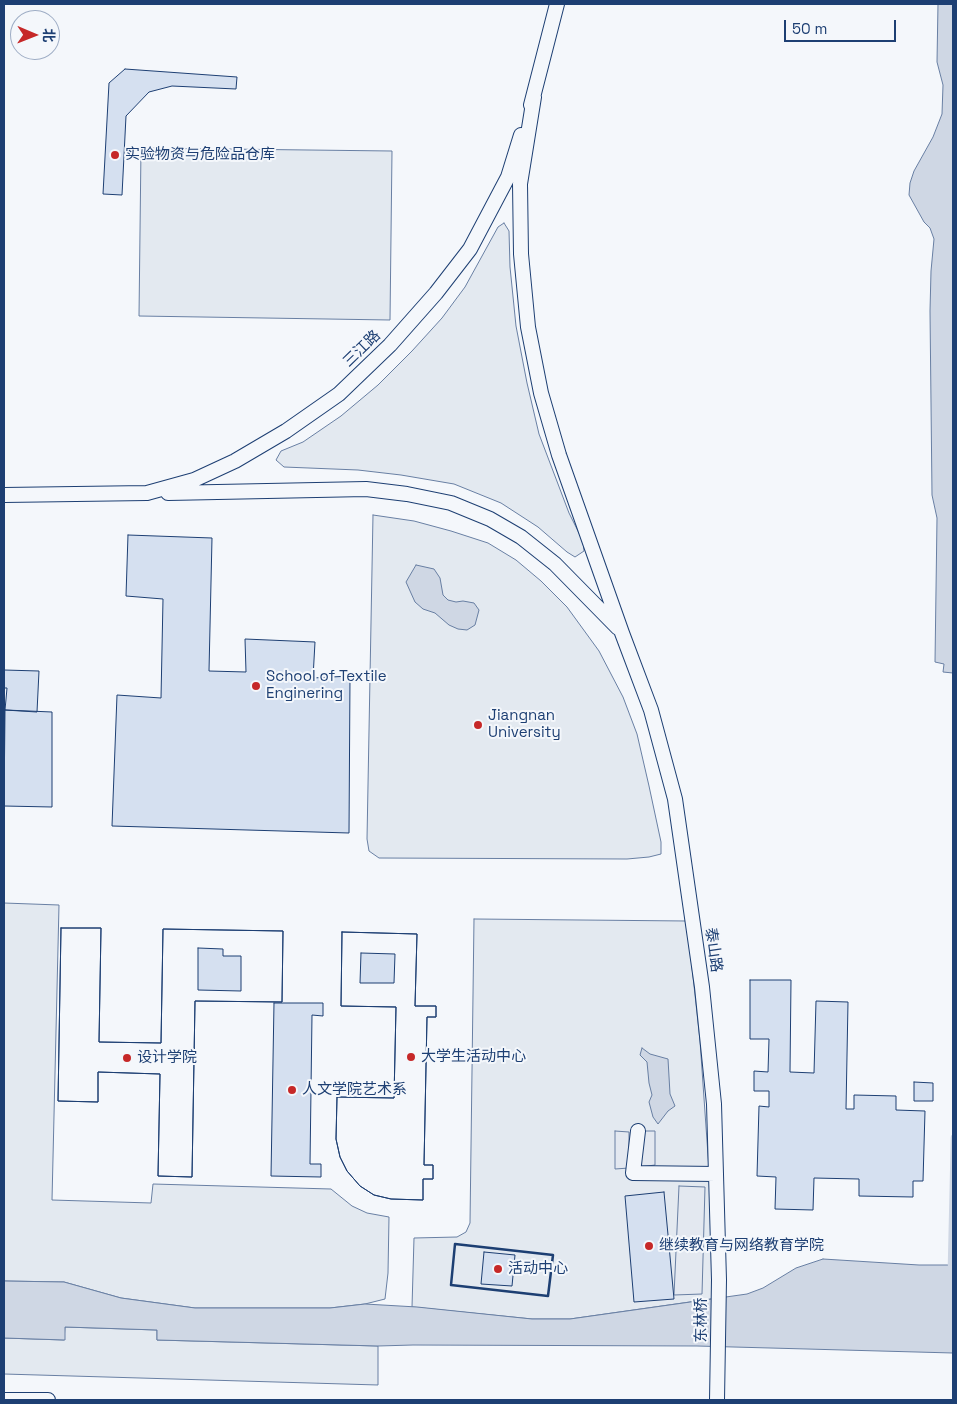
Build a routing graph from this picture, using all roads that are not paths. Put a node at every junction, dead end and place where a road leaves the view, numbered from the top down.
1 (557, 4) edge
2 (534, 97) junction
3 (147, 493) junction
4 (4, 495) edge
5 (622, 632) junction
6 (638, 1131) dead end
7 (716, 1174) junction
8 (719, 1280) joint
9 (4, 1400) edge
10 (48, 1400) edge
11 (717, 1400) edge

1 - 2 street, 三江路
2 - 3 street, 三江路
2 - 5 street, 泰山路
3 - 4 street, 三江路
3 - 5 street
5 - 7 street, 泰山路
6 - 7 street
7 - 8 street, 泰山路
8 - 11 street, 东林桥
9 - 10 street

